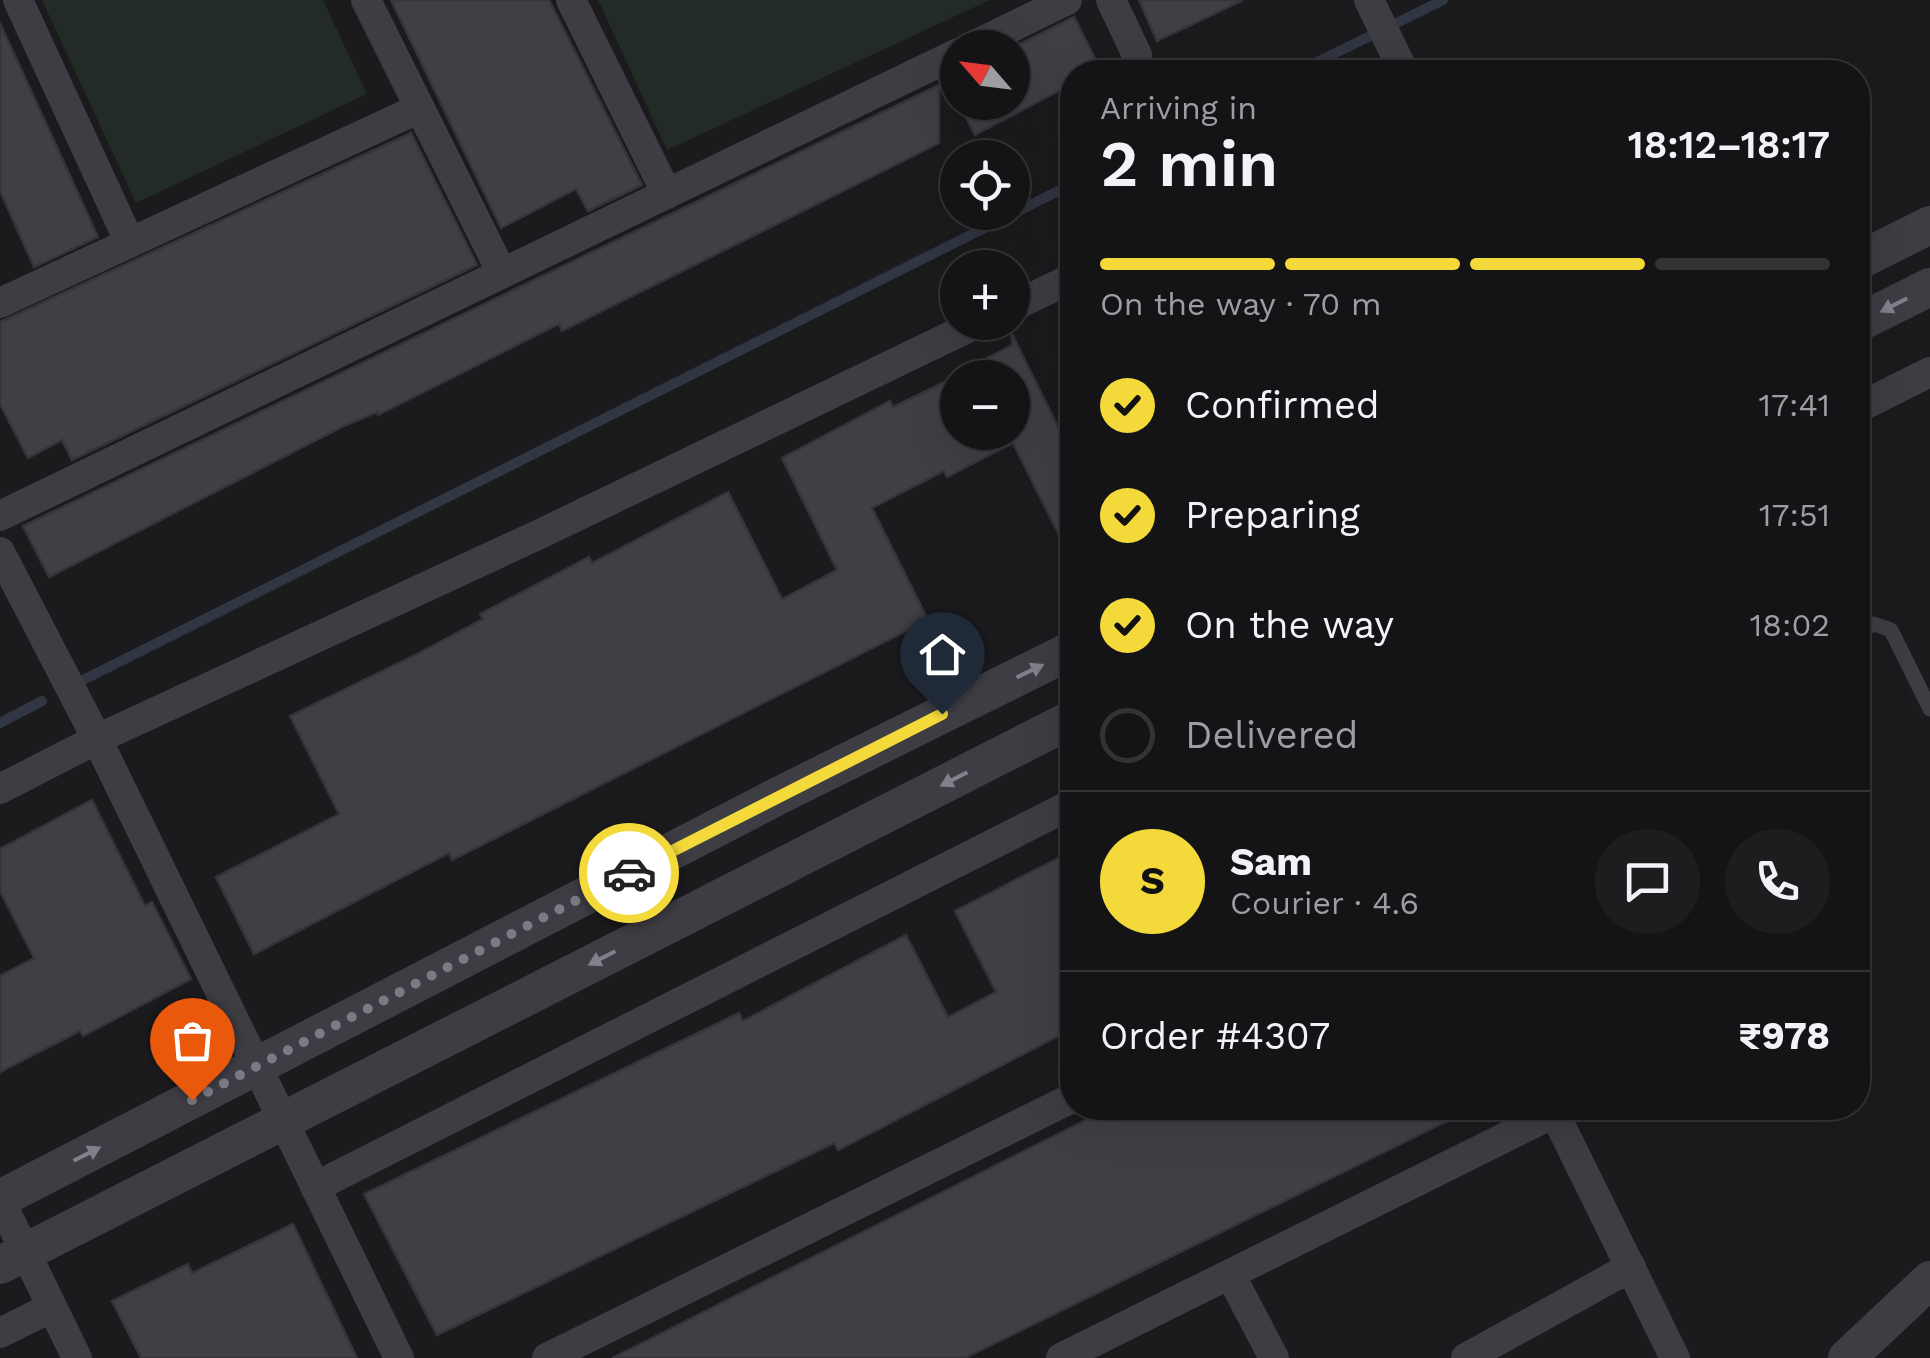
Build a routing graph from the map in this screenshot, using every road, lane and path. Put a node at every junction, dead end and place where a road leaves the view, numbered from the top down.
1 (18, 0) edge
2 (366, 0) edge
3 (571, 0) edge
4 (1068, 0) edge
5 (1110, 0) edge
6 (1371, 4) edge
7 (1006, 30) edge
8 (1137, 55) dead end
9 (1398, 60) edge
10 (940, 62) edge
11 (420, 108) junction
12 (667, 194) junction
13 (1930, 224) edge
14 (130, 243) junction
15 (1870, 254) edge
16 (502, 274) junction
17 (1060, 284) edge
18 (1930, 287) edge
19 (1030, 298) edge
20 (0, 303) edge
21 (1870, 318) edge
22 (943, 340) edge
23 (1930, 372) edge
24 (1870, 402) edge
25 (0, 516) edge
26 (0, 552) edge
27 (1870, 626) edge
28 (1060, 656) edge
29 (1930, 709) edge
30 (1060, 725) edge
31 (97, 739) junction
32 (0, 789) edge
33 (1060, 810) edge
34 (256, 1066) junction
35 (1060, 1104) edge
36 (1533, 1120) edge
37 (1558, 1120) edge
38 (282, 1121) junction
39 (315, 1187) junction
40 (0, 1199) edge
41 (12, 1258) edge
42 (1631, 1267) junction
43 (1230, 1274) junction
44 (1930, 1280) edge
45 (52, 1307) junction
46 (0, 1334) edge
47 (1671, 1356) edge
48 (77, 1358) edge
49 (399, 1358) edge
50 (547, 1358) edge
51 (1061, 1358) edge
52 (1274, 1358) edge
53 (1466, 1358) edge
54 (1848, 1358) edge

1 - 14 street
2 - 11 street
3 - 12 street
4 - 7 street
5 - 8 street
6 - 9 street
10 - 12 street
11 - 14 street
11 - 16 street
12 - 16 street
13 - 15 street
14 - 20 street
16 - 25 street
17 - 19 street
18 -> 21 street
22 - 31 street
23 - 24 street
26 - 31 street
27 - 29 lane
34 -> 28 street
30 -> 38 street
31 - 32 street
31 - 34 street
33 - 39 street
34 - 38 street
40 -> 34 street
35 - 50 street
36 - 43 street
37 - 42 street
38 - 39 street
38 - 41 street
39 - 49 street
40 - 41 street
41 - 45 street
42 - 47 street
42 - 53 street
43 - 51 street
43 - 52 street
44 - 54 street
45 - 46 street
45 - 48 street

